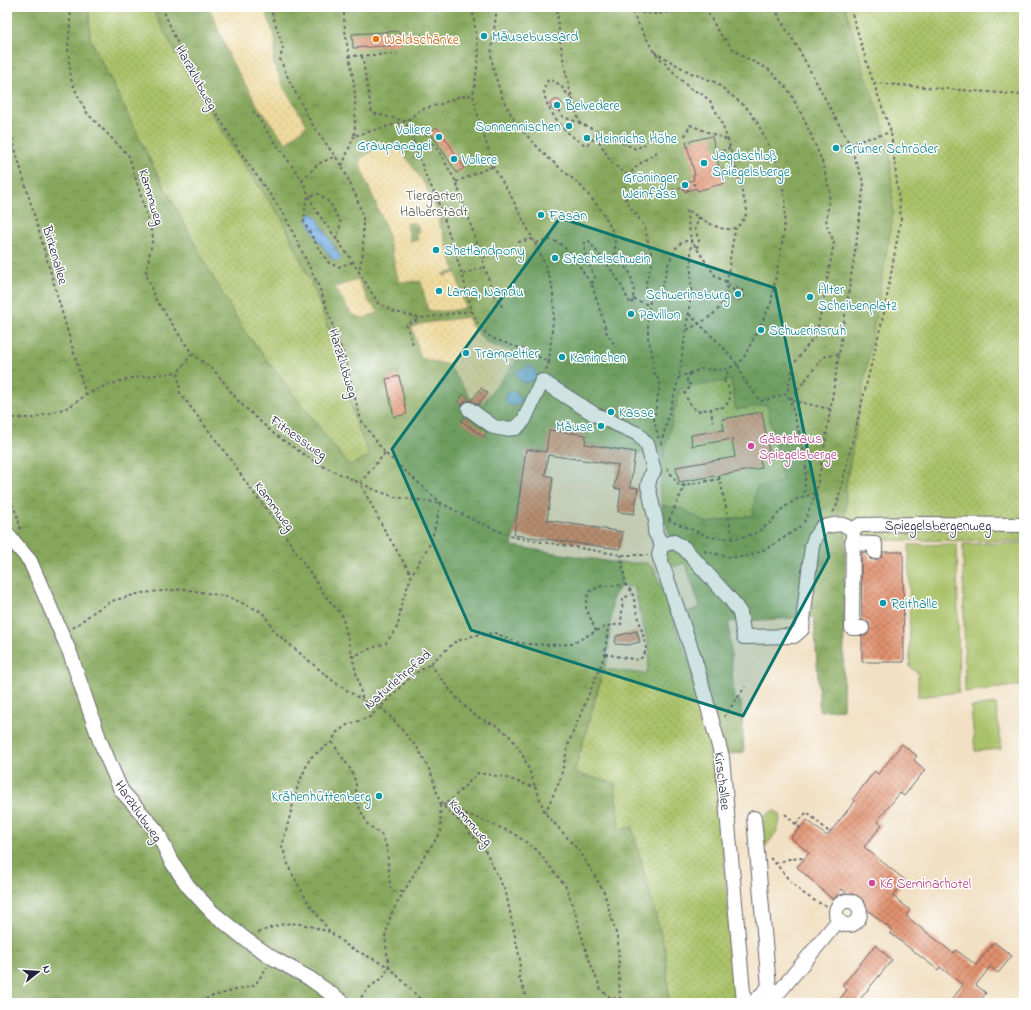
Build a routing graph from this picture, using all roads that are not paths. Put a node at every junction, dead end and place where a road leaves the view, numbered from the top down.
1 (469, 409) dead end
2 (1024, 525) edge
3 (7, 534) edge
4 (853, 537) junction
5 (660, 550) junction
6 (875, 552) dead end
7 (862, 628) dead end
8 (754, 818) dead end
9 (837, 914) junction
10 (775, 996) edge
11 (344, 1003) edge
12 (744, 1003) edge
13 (754, 1003) edge

1 - 5 street, Kirschallee
2 - 4 street, Spiegelsbergenweg
3 - 11 street, Harzklubweg
4 - 5 street
4 - 6 street
4 - 7 street
5 - 12 street, Kirschallee
8 - 10 street
9 - 9 street
9 - 10 street
10 - 13 street

